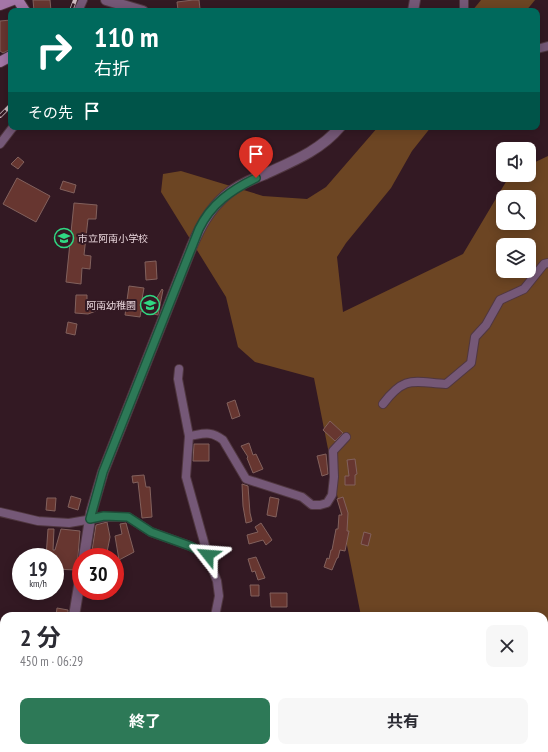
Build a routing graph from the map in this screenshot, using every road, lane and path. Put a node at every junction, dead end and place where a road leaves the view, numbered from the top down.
1 (13, 0) edge
2 (106, 0) edge
3 (0, 5) edge
4 (133, 8) edge
5 (11, 130) edge
6 (337, 130) edge
7 (0, 144) edge
8 (548, 264) edge
9 (179, 369) dead end
10 (384, 404) dead end
11 (189, 436) junction
12 (346, 437) dead end
13 (0, 512) edge
14 (90, 519) junction
15 (85, 548) edge
16 (208, 555) junction
17 (77, 600) edge
18 (75, 612) edge
19 (216, 612) edge

1 - 3 main road
2 - 4 street
5 - 7 street
6 - 14 street
8 - 10 street
9 - 11 street
11 - 12 street
11 - 16 street
13 - 14 street
14 - 15 street
14 - 16 street
16 - 19 street
17 - 18 street

